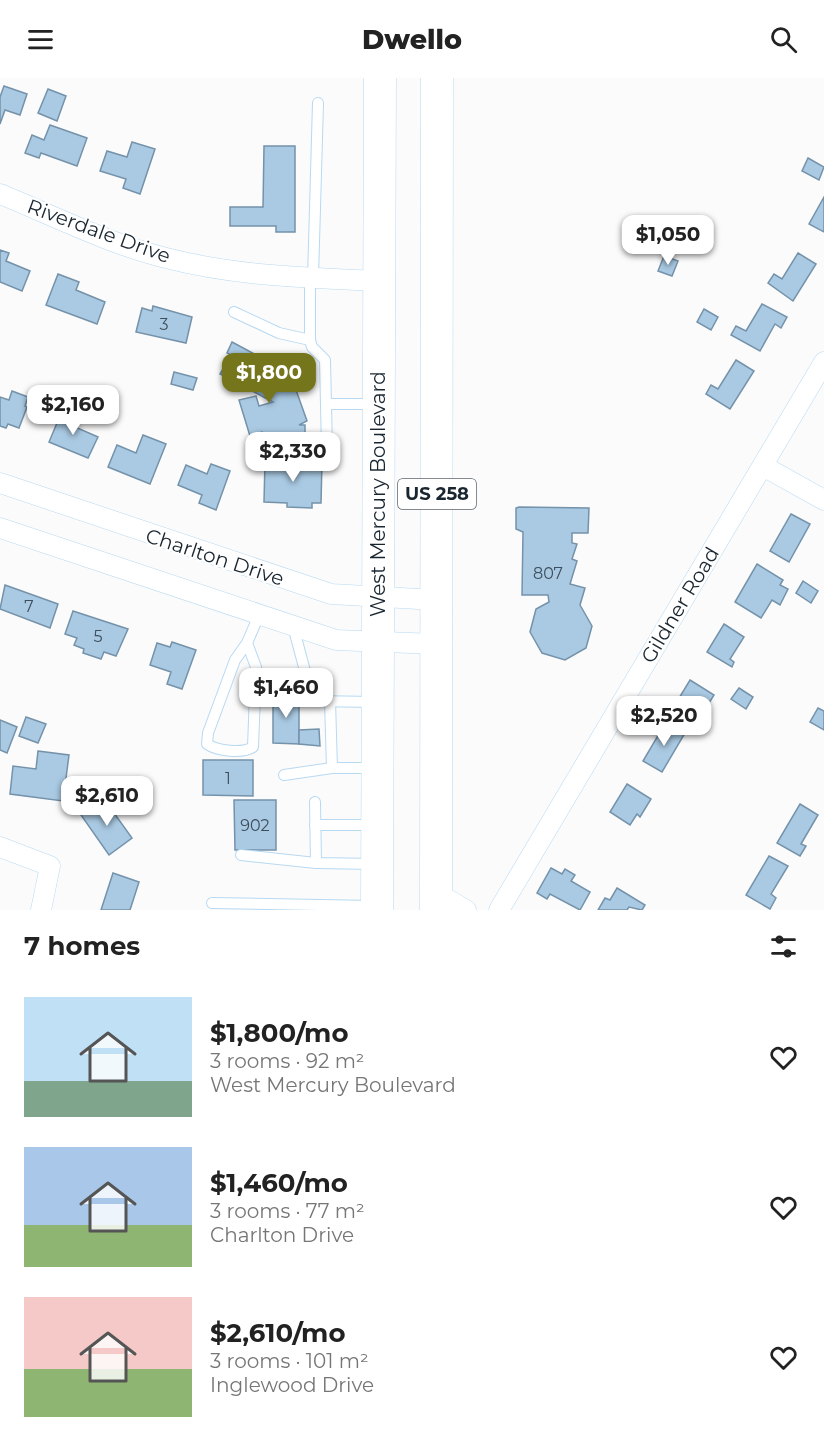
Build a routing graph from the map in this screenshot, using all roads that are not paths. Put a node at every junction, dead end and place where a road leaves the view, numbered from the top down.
1 (380, 78) edge
2 (416, 78) edge
3 (437, 78) edge
4 (318, 103) dead end
5 (0, 194) edge
6 (312, 278) junction
7 (378, 281) junction
8 (234, 312) dead end
9 (437, 338) junction
10 (310, 340) junction
11 (824, 362) edge
12 (326, 404) junction
13 (378, 404) junction
14 (327, 450) dead end
15 (763, 466) junction
16 (0, 483) edge
17 (824, 500) edge
18 (0, 528) edge
19 (378, 598) junction
20 (436, 600) junction
21 (259, 615) junction
22 (293, 626) junction
23 (377, 643) junction
24 (247, 644) junction
25 (435, 644) junction
26 (330, 701) junction
27 (377, 702) junction
28 (332, 768) junction
29 (376, 768) junction
30 (284, 776) dead end
31 (315, 802) dead end
32 (315, 825) junction
33 (377, 825) junction
34 (0, 847) edge
35 (241, 855) dead end
36 (316, 863) junction
37 (377, 864) junction
38 (435, 901) edge
39 (212, 903) dead end
40 (377, 908) edge
41 (40, 910) edge
42 (466, 910) edge
43 (499, 910) edge

1 - 7 main road, West Mercury Boulevard / US 258
2 - 9 main road
3 - 9 main road, US 258
4 - 6 lane
5 - 6 street, Riverdale Drive
6 - 7 street, Riverdale Drive
6 - 10 lane
7 - 13 main road, West Mercury Boulevard / US 258
8 - 10 lane
9 - 20 main road, US 258
10 - 12 lane
11 - 15 street, Gildner Road
12 - 13 lane
12 - 14 lane
13 - 19 main road, West Mercury Boulevard / US 258
15 - 17 street
15 - 43 street, Gildner Road
16 - 19 street, Charlton Drive
18 - 21 street
19 - 20 street, Charlton Drive
19 - 23 main road, West Mercury Boulevard / US 258
20 - 25 main road, US 258
21 - 22 street
21 - 24 lane
22 - 23 street
22 - 26 lane
23 - 25 street
23 - 27 main road, West Mercury Boulevard / US 258
24 - 24 lane
25 - 38 main road, US 258
26 - 27 lane
26 - 28 lane
27 - 29 main road, West Mercury Boulevard / US 258
28 - 29 lane
28 - 30 lane
29 - 33 main road, West Mercury Boulevard / US 258
31 - 32 lane
32 - 33 lane
32 - 36 lane
33 - 37 main road, West Mercury Boulevard / US 258
34 - 41 street
35 - 36 lane
36 - 37 lane
37 - 40 main road, West Mercury Boulevard / US 258
38 - 42 street
39 - 40 lane

